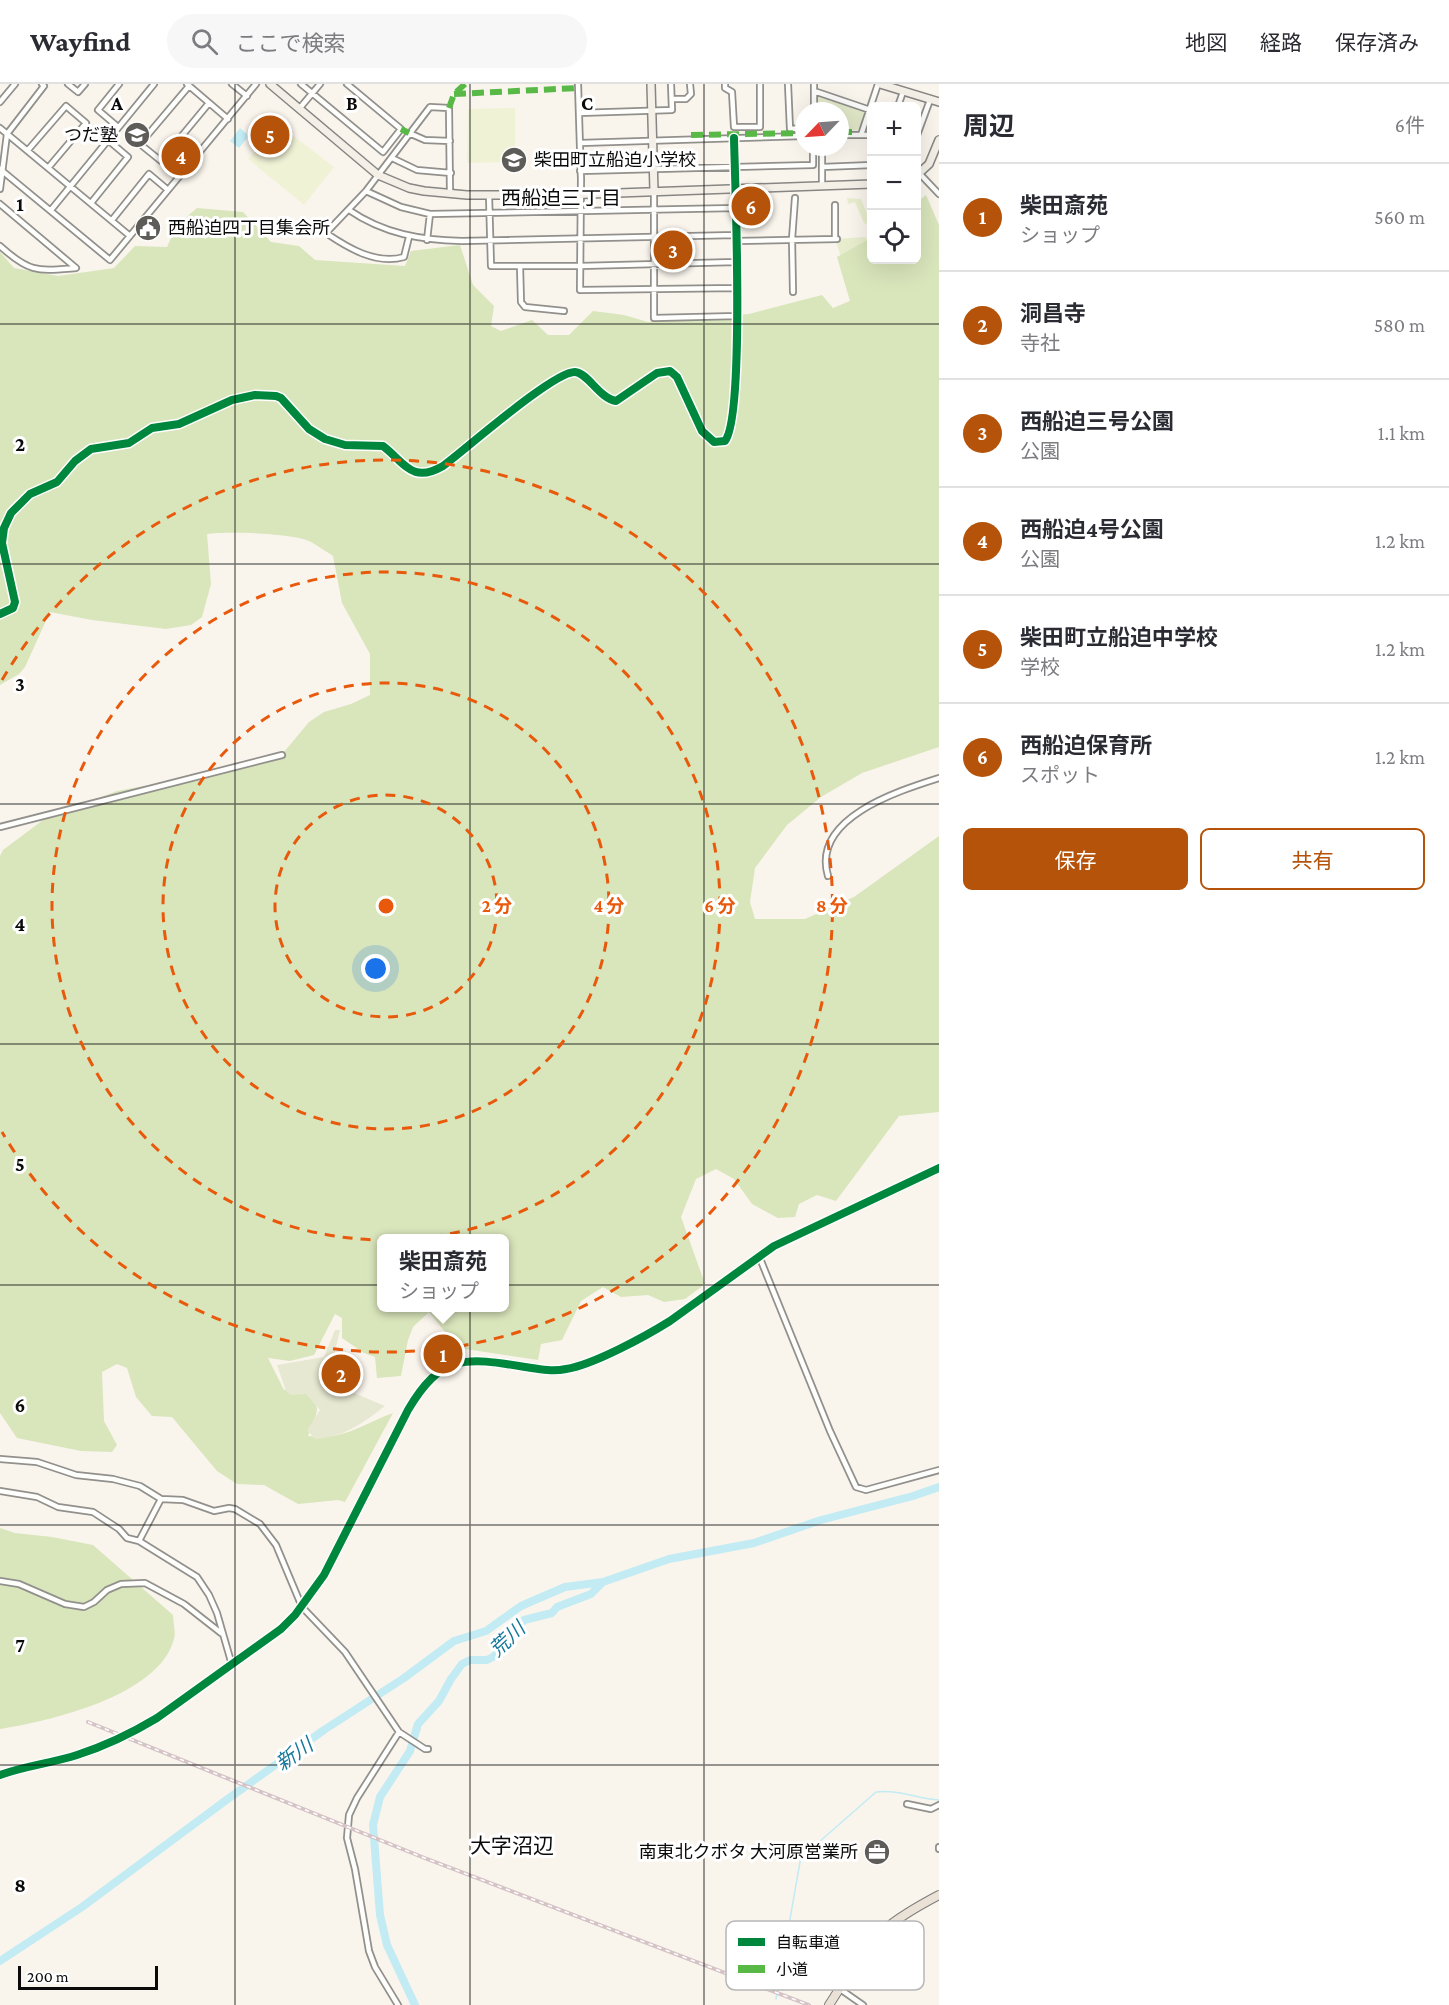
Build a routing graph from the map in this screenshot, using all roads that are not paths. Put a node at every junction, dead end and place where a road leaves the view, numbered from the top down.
1 (15, 84) edge
2 (42, 84) edge
3 (68, 84) edge
4 (85, 84) edge
5 (119, 84) edge
6 (154, 84) edge
7 (232, 84) edge
8 (256, 84) edge
9 (270, 84) edge
10 (301, 84) edge
11 (320, 84) edge
12 (347, 84) edge
13 (578, 84) edge
14 (651, 84) edge
15 (671, 84) edge
16 (690, 84) edge
17 (725, 84) edge
18 (760, 84) edge
19 (788, 84) edge
20 (814, 84) edge
21 (879, 84) edge
22 (188, 85) edge
23 (814, 92) junction
24 (903, 92) junction
25 (312, 93) junction
26 (247, 96) junction
27 (672, 99) junction
28 (930, 100) junction
29 (0, 102) edge
30 (814, 102) edge
31 (873, 102) edge
32 (899, 102) edge
33 (939, 102) edge
34 (209, 103) junction
35 (299, 109) junction
36 (867, 109) edge
37 (652, 111) junction
38 (579, 112) junction
39 (867, 118) edge
40 (228, 119) junction
41 (921, 124) edge
42 (118, 127) junction
43 (0, 128) edge
44 (795, 129) edge
45 (409, 133) junction
46 (7, 134) junction
47 (849, 135) edge
48 (861, 135) junction
49 (867, 135) edge
50 (795, 136) edge
51 (734, 138) junction
52 (108, 140) junction
53 (653, 140) junction
54 (939, 140) edge
55 (450, 141) junction
56 (579, 142) junction
57 (28, 150) junction
58 (813, 156) edge
59 (822, 156) edge
60 (392, 158) junction
61 (867, 165) edge
62 (822, 166) junction
63 (48, 168) junction
64 (735, 168) junction
65 (1, 170) edge
66 (654, 170) junction
67 (580, 171) junction
68 (921, 172) edge
69 (451, 173) junction
70 (378, 175) junction
71 (921, 178) edge
72 (867, 184) edge
73 (70, 186) junction
74 (822, 186) junction
75 (0, 189) edge
76 (735, 189) junction
77 (168, 190) junction
78 (654, 190) junction
79 (366, 191) junction
80 (450, 193) junction
81 (581, 194) junction
82 (939, 194) edge
83 (489, 195) junction
84 (795, 198) dead end
85 (91, 203) junction
86 (0, 204) edge
87 (835, 205) dead end
88 (736, 208) junction
89 (51, 210) junction
90 (349, 210) junction
91 (654, 210) junction
92 (580, 212) junction
93 (489, 213) junction
94 (430, 214) junction
95 (112, 220) junction
96 (130, 236) junction
97 (655, 236) junction
98 (409, 237) junction
99 (580, 238) junction
100 (736, 238) junction
101 (792, 239) junction
102 (427, 240) junction
103 (490, 240) junction
104 (1, 250) edge
105 (736, 262) junction
106 (655, 263) junction
107 (520, 266) junction
108 (580, 266) junction
109 (737, 288) junction
110 (655, 289) junction
111 (793, 292) dead end
112 (564, 311) dead end
113 (737, 316) junction
114 (0, 614) edge
115 (282, 755) dead end
116 (939, 778) edge
117 (0, 827) edge
118 (828, 876) dead end
119 (939, 1168) edge
120 (759, 1256) junction
121 (0, 1459) edge
122 (939, 1470) edge
123 (0, 1491) edge
124 (161, 1499) junction
125 (139, 1541) junction
126 (0, 1581) edge
127 (302, 1607) junction
128 (224, 1638) junction
129 (232, 1665) junction
130 (400, 1733) junction
131 (427, 1749) dead end
132 (0, 1775) edge
133 (908, 1804) dead end
134 (939, 1805) edge
135 (939, 1895) edge
136 (896, 1921) edge
137 (839, 1990) edge
138 (842, 1990) edge
139 (398, 2005) edge
140 (829, 2005) edge
141 (864, 2005) edge

1 - 29 street
2 - 46 street
3 - 4 street
5 - 42 street
6 - 42 street
7 - 26 street
8 - 26 street
9 - 35 street
10 - 25 street
11 - 25 street
12 - 25 street
13 - 38 street
14 - 37 street
15 - 27 street
16 - 27 street
17 - 18 street
19 - 44 street
20 - 23 street
21 - 24 street
21 - 31 street
22 - 34 street
22 - 34 street
23 - 30 street
23 - 36 street
24 - 28 street
24 - 32 street
25 - 35 street
26 - 40 street
27 - 37 street
28 - 33 street
28 - 41 street
34 - 40 street
35 - 70 street
37 - 38 street
37 - 53 street
38 - 56 street
39 - 48 street
40 - 77 street
42 - 52 street
43 - 46 street
45 - 55 street
45 - 55 street
45 - 60 street
46 - 57 street
46 - 65 street
47 - 48 street
48 - 49 street
50 - 51 street
51 - 53 street
51 - 64 street
52 - 73 street
52 - 85 street
53 - 56 street
53 - 66 street
54 - 68 street
55 - 69 street
56 - 67 street
57 - 63 street
57 - 63 street
58 - 64 street
59 - 62 street
60 - 69 street
60 - 70 street
61 - 62 street
62 - 74 street
63 - 73 street
64 - 66 street
64 - 76 street
65 - 75 street
65 - 89 street
66 - 67 street
66 - 78 street
67 - 81 street
69 - 80 street
70 - 79 street
70 - 80 street
71 - 82 street
72 - 74 street
73 - 85 street
73 - 89 street
74 - 76 street
76 - 78 street
76 - 88 street
77 - 95 street
77 - 96 street
78 - 81 street
78 - 91 street
79 - 90 street
79 - 94 street
80 - 83 street
81 - 83 street
81 - 92 street
83 - 93 street
84 - 101 street
85 - 95 street
86 - 104 street
87 - 101 street
88 - 91 street
88 - 100 street
89 - 96 street
90 - 98 street
90 - 98 street
91 - 92 street
91 - 97 street
92 - 93 street
92 - 99 street
93 - 94 street
93 - 103 street
94 - 102 street
95 - 96 street
97 - 99 street
97 - 100 street
97 - 106 street
98 - 102 street
99 - 103 street
99 - 108 street
100 - 101 street
100 - 105 street
101 - 111 street
102 - 103 street
103 - 107 street
105 - 106 street
105 - 109 street
106 - 108 street
106 - 110 street
107 - 108 street
107 - 112 street
108 - 110 street
109 - 110 street
109 - 113 street
110 - 113 street
113 - 114 street
115 - 117 street
116 - 118 street
119 - 120 street
120 - 122 street
120 - 127 street
121 - 124 street
123 - 125 street
124 - 125 street
124 - 127 street
125 - 128 street
126 - 128 street
127 - 129 street
127 - 130 street
128 - 129 street
129 - 132 street
130 - 131 street
130 - 139 street
133 - 134 street
135 - 136 main road
137 - 140 main road
138 - 141 street

